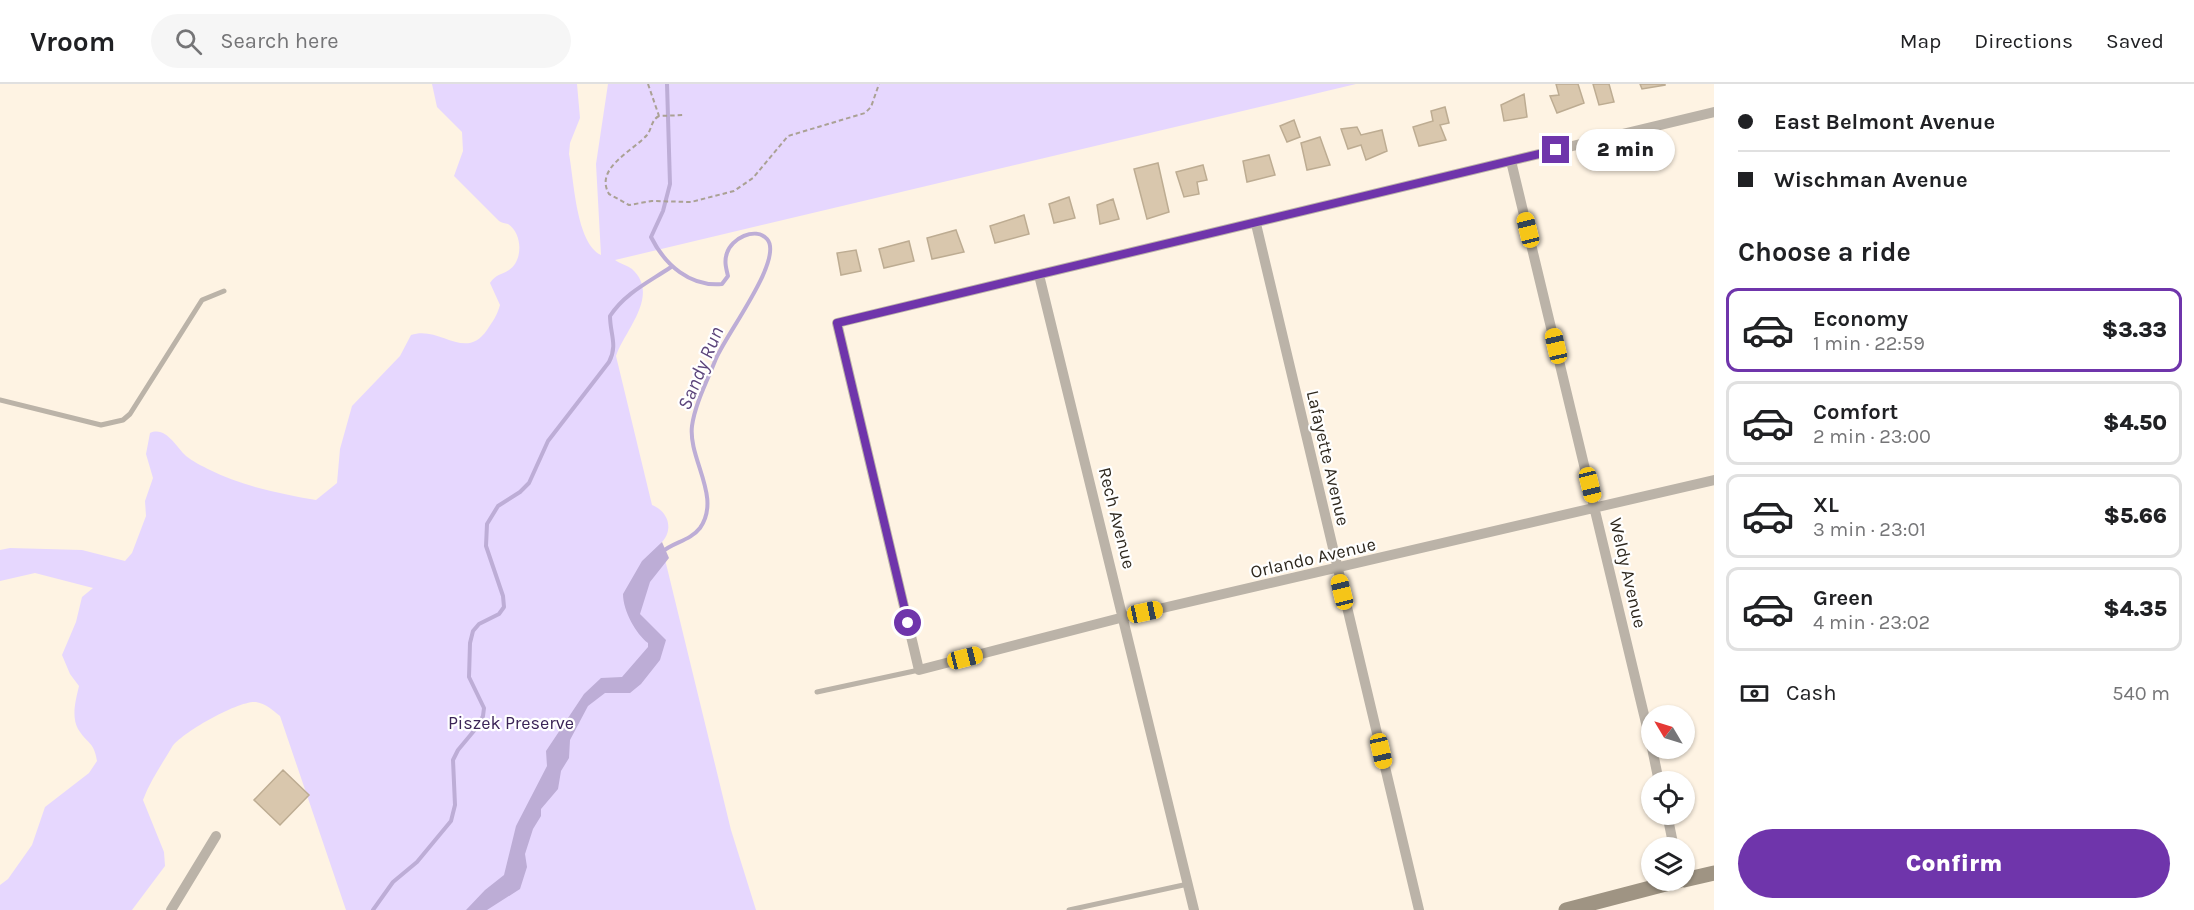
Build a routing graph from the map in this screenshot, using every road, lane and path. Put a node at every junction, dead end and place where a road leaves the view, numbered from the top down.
1 (648, 84) edge
2 (879, 84) edge
3 (685, 115) dead end
4 (661, 116) junction
5 (1713, 116) edge
6 (1511, 161) junction
7 (1256, 224) junction
8 (1039, 275) junction
9 (224, 291) dead end
10 (0, 400) edge
11 (1714, 480) edge
12 (1596, 508) junction
13 (1337, 569) junction
14 (1124, 617) junction
15 (919, 669) junction
16 (817, 692) dead end
17 (1642, 705) edge
18 (216, 836) dead end
19 (1714, 873) edge
20 (1695, 877) edge
21 (1188, 884) junction
22 (1641, 891) edge
23 (171, 910) edge
24 (1070, 910) edge
25 (1194, 910) edge
26 (1419, 910) edge
27 (1566, 910) edge

1 - 4 path
2 - 4 path
3 - 4 path
5 - 6 street
6 - 7 street
6 - 12 street, Weldy Avenue
7 - 8 street
7 - 13 street, Lafayette Avenue
8 - 14 street, Rech Avenue
8 - 15 street
9 - 10 lane
11 - 12 street, Orlando Avenue
12 - 13 street, Orlando Avenue
12 - 17 street, Weldy Avenue
13 - 14 street, Orlando Avenue
13 - 26 street, Lafayette Avenue
14 - 15 street, Orlando Avenue
14 - 21 street, Rech Avenue
15 - 16 lane
18 - 23 street
19 - 20 main road
21 - 24 lane
21 - 25 street, Rech Avenue
22 - 27 main road

